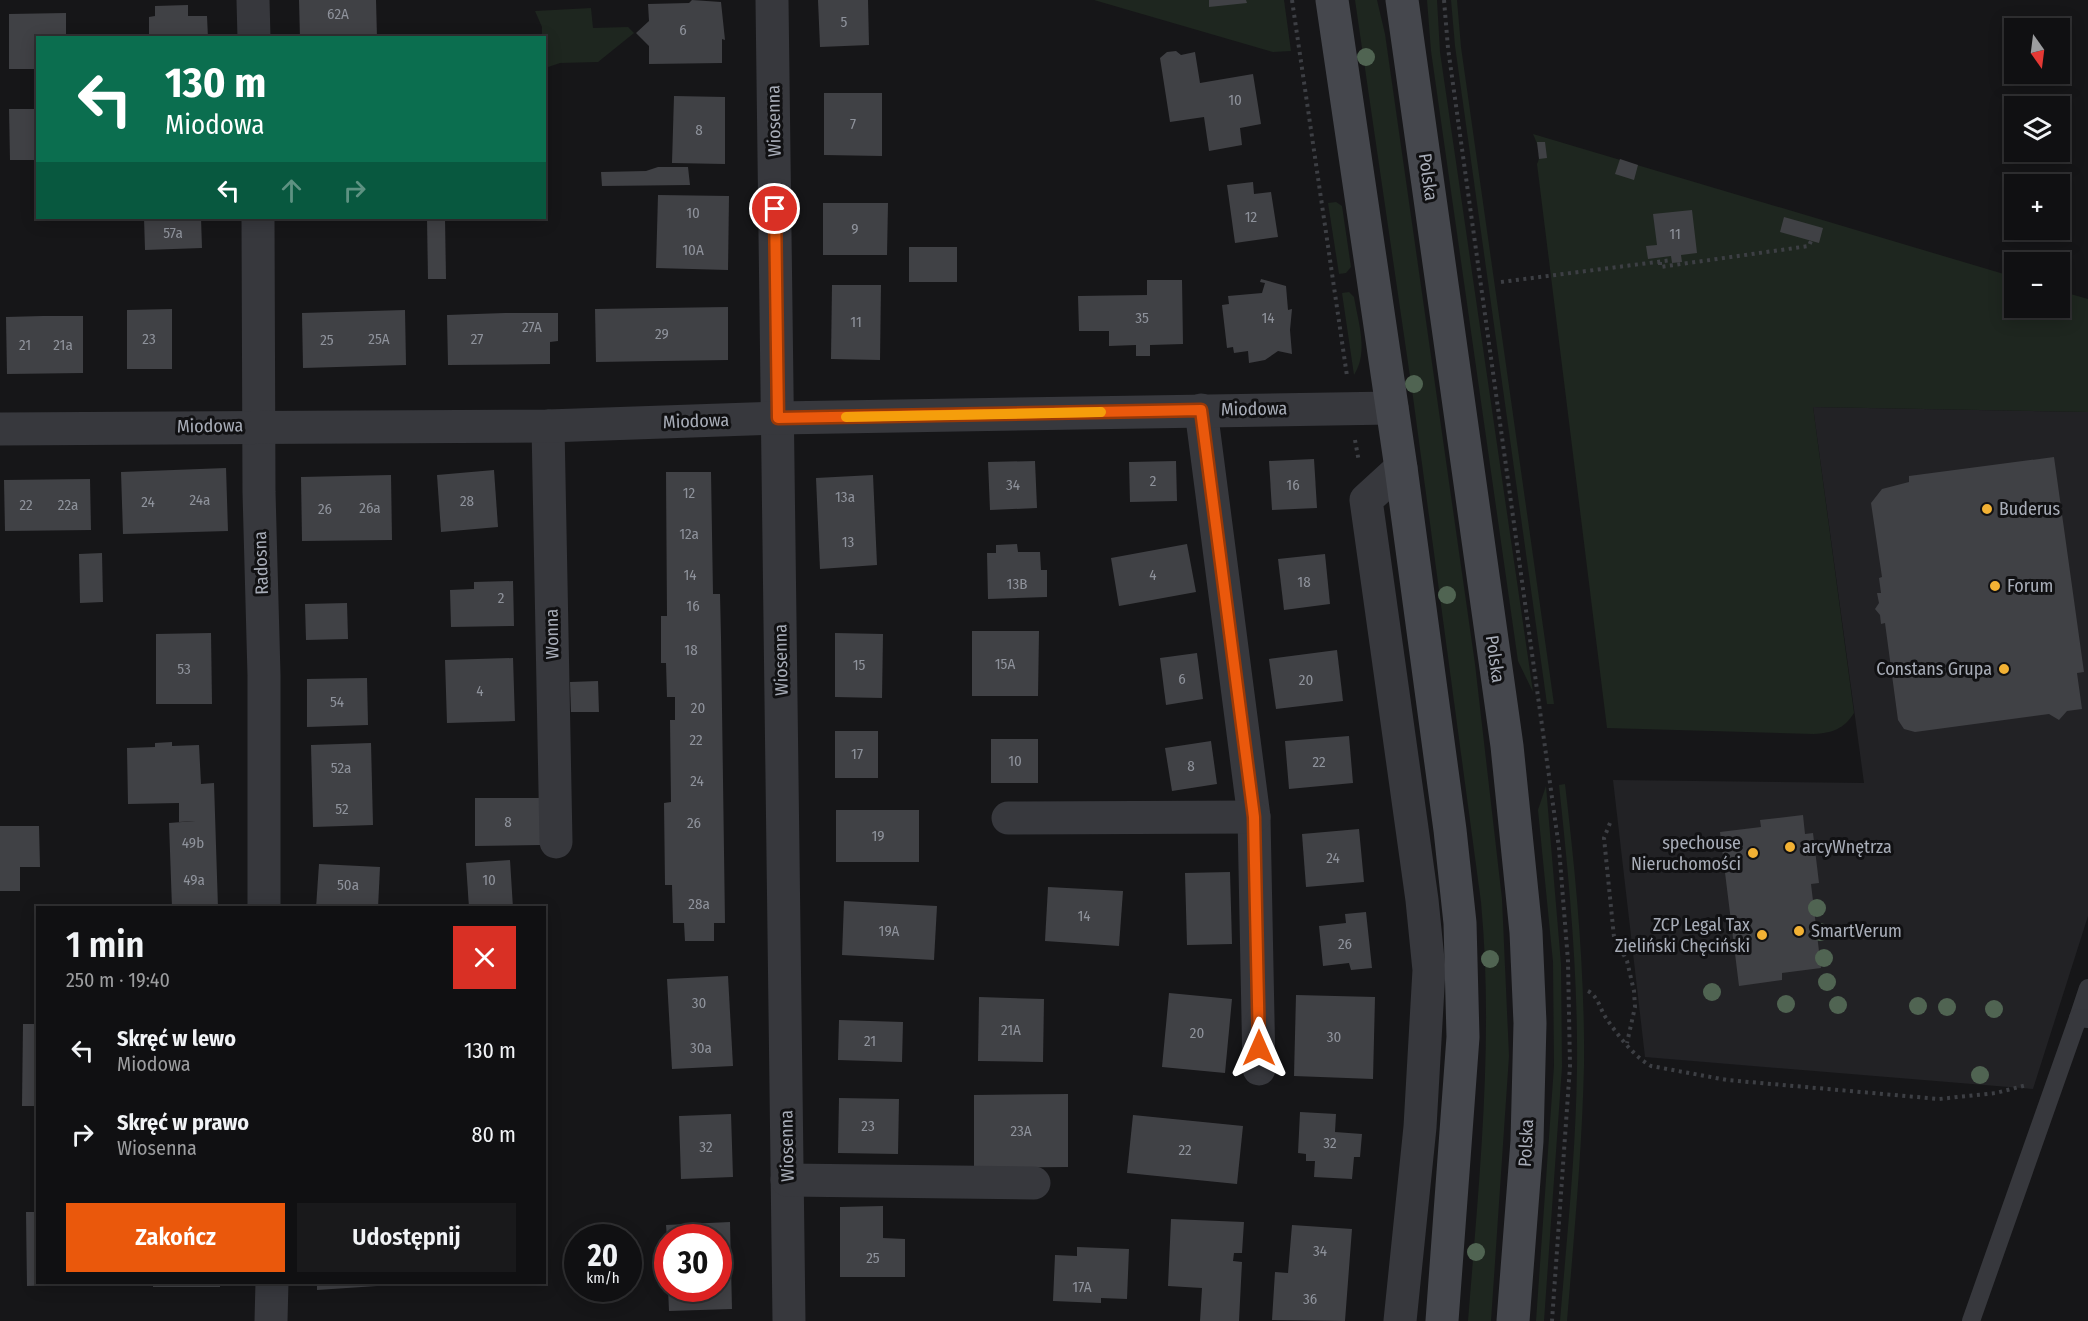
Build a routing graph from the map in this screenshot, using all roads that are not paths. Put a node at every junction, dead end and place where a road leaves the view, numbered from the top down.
1 (253, 0) edge
2 (772, 0) edge
3 (1332, 0) edge
4 (1402, 0) edge
5 (254, 36) edge
6 (258, 219) edge
7 (1392, 408) junction
8 (1201, 410) junction
9 (778, 418) junction
10 (260, 426) junction
11 (548, 426) junction
12 (0, 429) edge
13 (1401, 468) junction
14 (1254, 817) junction
15 (1008, 818) dead end
16 (556, 842) dead end
17 (264, 906) edge
18 (2088, 988) edge
19 (2083, 1018) edge
20 (1259, 1069) dead end
21 (787, 1180) junction
22 (1035, 1183) dead end
23 (272, 1284) edge
24 (272, 1321) edge
25 (789, 1321) edge
26 (1400, 1321) edge
27 (1442, 1321) edge
28 (1513, 1321) edge
29 (1971, 1321) edge

1 - 5 street
2 - 9 street, Wiosenna
3 - 7 street
4 - 28 street, Polska
6 - 10 street, Radosna
7 - 8 street, Miodowa
7 - 13 street
8 - 9 street, Miodowa
8 - 14 street
9 - 11 street, Miodowa
9 - 21 street, Wiosenna
10 - 11 street, Miodowa
10 - 12 street, Miodowa
10 - 17 street, Radosna
11 - 16 street, Wonna
13 - 26 street
13 - 27 street
14 - 15 street
14 - 20 street
18 - 19 lane
19 - 29 lane
21 - 22 street
21 - 25 street, Wiosenna
23 - 24 street

